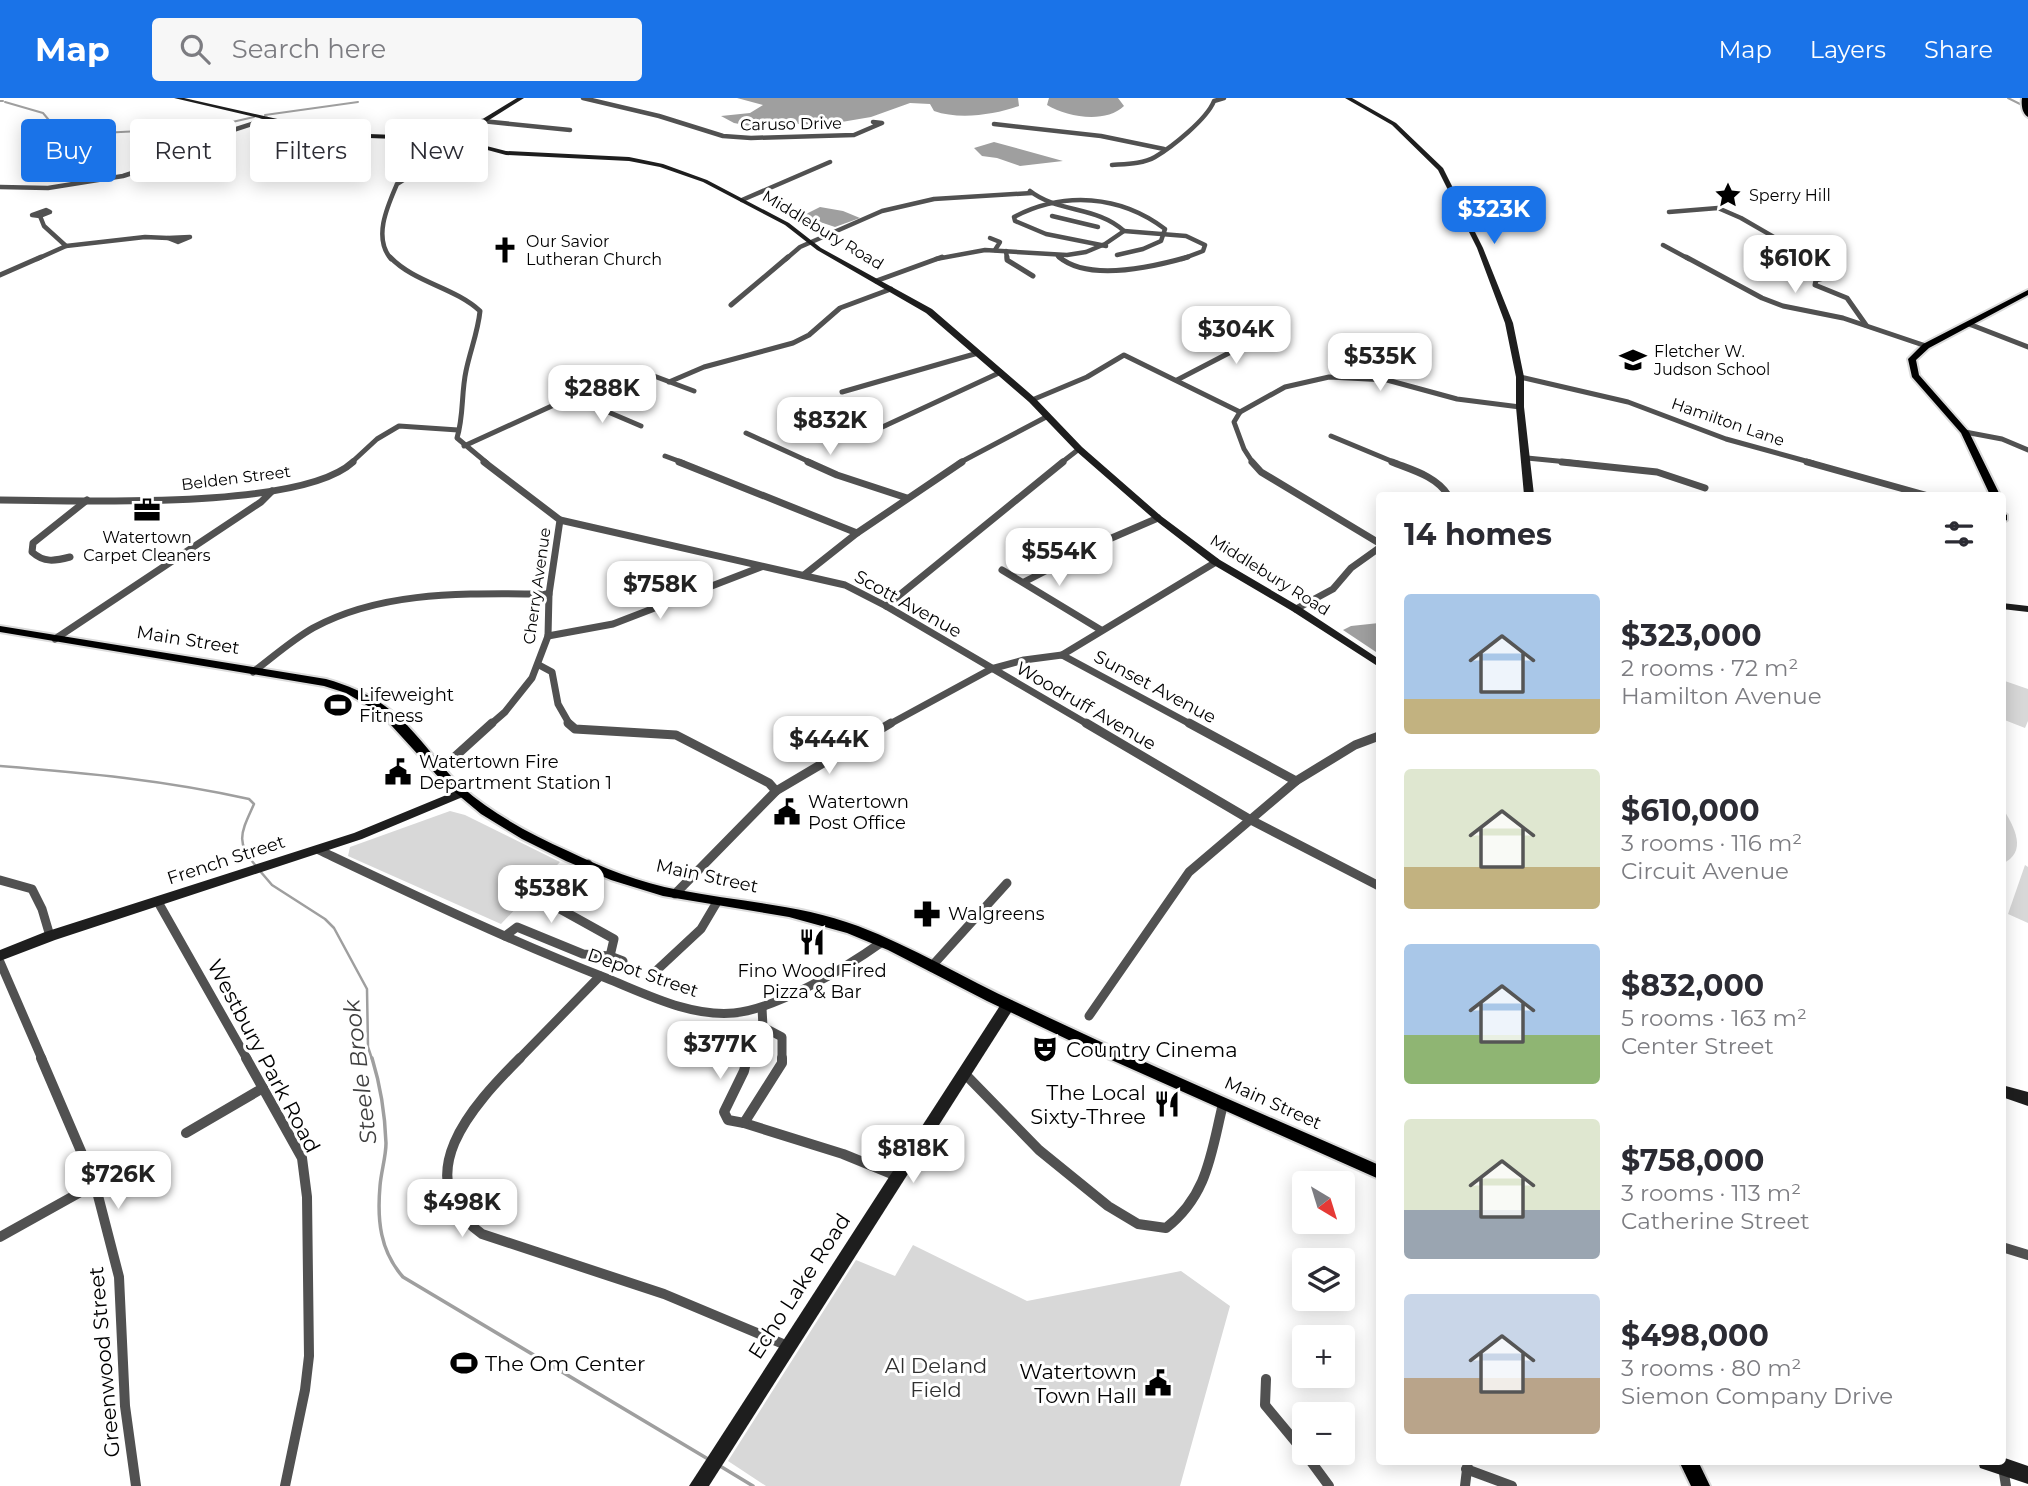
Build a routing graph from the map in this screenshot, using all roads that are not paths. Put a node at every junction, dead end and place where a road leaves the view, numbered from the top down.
1 (177, 98) edge
2 (521, 98) edge
3 (583, 98) edge
4 (1224, 98) edge
5 (1349, 98) edge
6 (2025, 98) edge
7 (2028, 115) edge
8 (267, 119) edge
9 (485, 119) edge
10 (488, 122) edge
11 (876, 124) dead end
12 (994, 124) dead end
13 (250, 125) edge
14 (570, 130) dead end
15 (488, 149) edge
16 (1164, 149) junction
17 (830, 162) dead end
18 (1112, 165) dead end
19 (399, 182) edge
20 (0, 187) edge
21 (742, 200) junction
22 (1048, 203) junction
23 (1083, 211) junction
24 (1669, 212) dead end
25 (40, 216) dead end
26 (1052, 216) dead end
27 (1074, 220) junction
28 (1098, 227) dead end
29 (1125, 231) junction
30 (1165, 234) junction
31 (168, 238) dead end
32 (990, 238) dead end
33 (810, 243) junction
34 (1663, 245) dead end
35 (66, 246) junction
36 (1106, 246) junction
37 (995, 250) junction
38 (1006, 251) junction
39 (1117, 255) dead end
40 (1058, 256) junction
41 (0, 275) edge
42 (1033, 276) dead end
43 (876, 281) junction
44 (891, 289) junction
45 (2028, 292) edge
46 (731, 305) dead end
47 (1969, 324) junction
48 (1866, 325) junction
49 (1280, 326) dead end
50 (1926, 346) junction
51 (2028, 347) edge
52 (978, 353) junction
53 (1000, 372) junction
54 (1520, 377) junction
55 (1177, 380) junction
56 (669, 382) junction
57 (694, 391) dead end
58 (842, 393) dead end
59 (573, 397) junction
60 (1032, 400) junction
61 (1520, 407) junction
62 (1240, 412) junction
63 (1048, 416) junction
64 (640, 426) dead end
65 (878, 429) dead end
66 (458, 430) junction
67 (1965, 432) junction
68 (746, 433) dead end
69 (1331, 436) dead end
70 (464, 446) junction
71 (1079, 449) junction
72 (2028, 450) edge
73 (665, 456) dead end
74 (1527, 458) junction
75 (1705, 488) dead end
76 (272, 491) junction
77 (1446, 492) edge
78 (1529, 492) edge
79 (1915, 492) edge
80 (1994, 492) edge
81 (907, 498) junction
82 (0, 500) edge
83 (87, 500) junction
84 (1158, 518) junction
85 (560, 520) junction
86 (858, 533) junction
87 (1376, 543) edge
88 (1376, 547) edge
89 (70, 558) dead end
90 (1216, 562) junction
91 (762, 566) junction
92 (1002, 570) dead end
93 (804, 575) junction
94 (1024, 583) junction
95 (549, 594) junction
96 (886, 606) junction
97 (2006, 607) edge
98 (1296, 610) junction
99 (2028, 610) edge
100 (0, 629) edge
101 (1101, 630) junction
102 (548, 636) junction
103 (55, 639) junction
104 (1062, 655) junction
105 (1376, 662) edge
106 (539, 665) junction
107 (991, 669) junction
108 (253, 672) junction
109 (1376, 737) edge
110 (439, 771) junction
111 (1296, 781) junction
112 (776, 791) junction
113 (461, 793) junction
114 (1249, 819) junction
115 (318, 850) junction
116 (588, 864) junction
117 (0, 880) edge
118 (1007, 883) dead end
119 (1376, 884) edge
120 (675, 894) junction
121 (158, 902) junction
122 (717, 902) junction
123 (50, 936) junction
124 (505, 936) junction
125 (882, 942) junction
126 (0, 956) edge
127 (610, 956) junction
128 (623, 961) dead end
129 (0, 962) edge
130 (931, 967) junction
131 (657, 970) dead end
132 (600, 976) junction
133 (1007, 1005) junction
134 (762, 1008) junction
135 (1089, 1016) dead end
136 (763, 1027) junction
137 (964, 1073) junction
138 (263, 1088) junction
139 (2006, 1092) edge
140 (2028, 1100) edge
141 (1223, 1104) junction
142 (744, 1123) junction
143 (186, 1133) dead end
144 (1376, 1170) edge
145 (897, 1176) junction
146 (95, 1184) junction
147 (0, 1237) edge
148 (2006, 1248) edge
149 (2028, 1255) edge
150 (788, 1346) junction
151 (1266, 1379) dead end
152 (1292, 1438) edge
153 (718, 1454) joint
154 (1314, 1465) edge
155 (1467, 1465) edge
156 (1690, 1465) edge
157 (1998, 1472) edge
158 (2028, 1475) edge
159 (702, 1480) edge
160 (136, 1486) edge
161 (285, 1486) edge
162 (1329, 1486) edge
163 (1465, 1486) edge
164 (1512, 1486) edge
165 (1701, 1486) edge

1 - 8 street, Middlebury Road
2 - 9 street
3 - 11 street, Caruso Drive
4 - 16 street
5 - 54 street
6 - 7 main road
10 - 14 street
12 - 16 street
13 - 20 street
15 - 21 street, Middlebury Road
16 - 18 street
17 - 21 street
19 - 66 street
21 - 33 street, Middlebury Road
22 - 23 street
22 - 30 street
22 - 33 street
22 - 36 street
23 - 27 street
23 - 29 street
24 - 48 street
25 - 35 street
26 - 27 street
27 - 28 street
29 - 30 street
29 - 36 street
30 - 39 street
30 - 40 street
31 - 35 street
32 - 37 street
33 - 43 street, Middlebury Road
33 - 46 street
34 - 48 street
35 - 41 street
36 - 40 street
37 - 38 street
37 - 43 street
38 - 40 street
38 - 42 street
43 - 44 street, Middlebury Road
44 - 52 street, Middlebury Road
44 - 56 street
45 - 47 main road
47 - 50 main road
47 - 51 street
48 - 50 street
49 - 55 street
50 - 67 main road
52 - 53 street, Middlebury Road
52 - 58 street
53 - 60 street, Middlebury Road
53 - 65 street
54 - 61 street
54 - 79 street, Hamilton Lane
55 - 60 street
55 - 62 street
56 - 57 street
56 - 59 street
59 - 64 street
59 - 70 street
60 - 63 street, Middlebury Road
61 - 62 street
61 - 74 street
62 - 87 street
63 - 71 street, Middlebury Road
63 - 81 street
66 - 70 street
66 - 76 street, Belden Street
67 - 72 street
67 - 80 main road
68 - 81 street
69 - 77 street
70 - 85 street, Cherry Avenue
71 - 84 street, Middlebury Road
71 - 96 street
73 - 86 street
74 - 75 street
74 - 78 main road
76 - 83 street, Belden Street
76 - 103 street
81 - 86 street
82 - 83 street, Belden Street
83 - 89 street
84 - 90 street, Middlebury Road
84 - 94 street
85 - 91 street, Scott Avenue
85 - 95 street, Cherry Avenue
86 - 93 street
88 - 98 street
90 - 98 street, Middlebury Road
90 - 101 street
91 - 93 street, Scott Avenue
91 - 102 street
92 - 94 street
93 - 96 street, Scott Avenue
94 - 101 street
95 - 102 street, Cherry Avenue
95 - 108 street
96 - 107 street, Scott Avenue
97 - 99 main road
98 - 105 street, Middlebury Road
100 - 103 main road, Main Street
101 - 104 street
102 - 106 street, Cherry Avenue
103 - 108 main road, Main Street
104 - 107 street
104 - 111 street, Sunset Avenue
106 - 110 street, Cherry Avenue
106 - 112 street
107 - 112 street, Woodruff Avenue
107 - 114 street, Woodruff Avenue
108 - 110 main road, Main Street
109 - 111 street
110 - 113 main road, Main Street
111 - 114 street
112 - 120 street, Woodruff Avenue
113 - 115 street, French Street
113 - 116 main road, Main Street
114 - 119 street, Woodruff Avenue
114 - 135 street
115 - 121 street, French Street
115 - 124 street, Depot Street
116 - 120 main road, Main Street
116 - 127 street
117 - 123 street
118 - 130 street
120 - 122 main road, Main Street
121 - 123 street, French Street
121 - 138 street, Westbury Park Road
122 - 125 main road, Main Street
122 - 131 street
123 - 126 street, French Street
124 - 127 street
124 - 132 street, Depot Street
125 - 130 main road, Main Street
125 - 134 street, Depot Street
127 - 128 street
129 - 146 street, Greenwood Street
130 - 133 main road, Main Street
132 - 134 street, Depot Street
132 - 150 street
133 - 137 main road, Echo Lake Road
133 - 141 main road, Main Street
134 - 136 street
136 - 142 street
136 - 142 street
137 - 141 street
137 - 145 main road, Echo Lake Road
138 - 143 street
138 - 161 street, Westbury Park Road
139 - 140 main road
141 - 144 main road, Main Street
142 - 145 street
145 - 150 main road, Echo Lake Road
146 - 147 street
146 - 160 street, Greenwood Street
148 - 149 street
150 - 153 street, Echo Lake Road
151 - 152 street
153 - 159 main road, Echo Lake Road
154 - 162 street
155 - 163 street
155 - 164 street
156 - 165 main road
157 - 158 street

